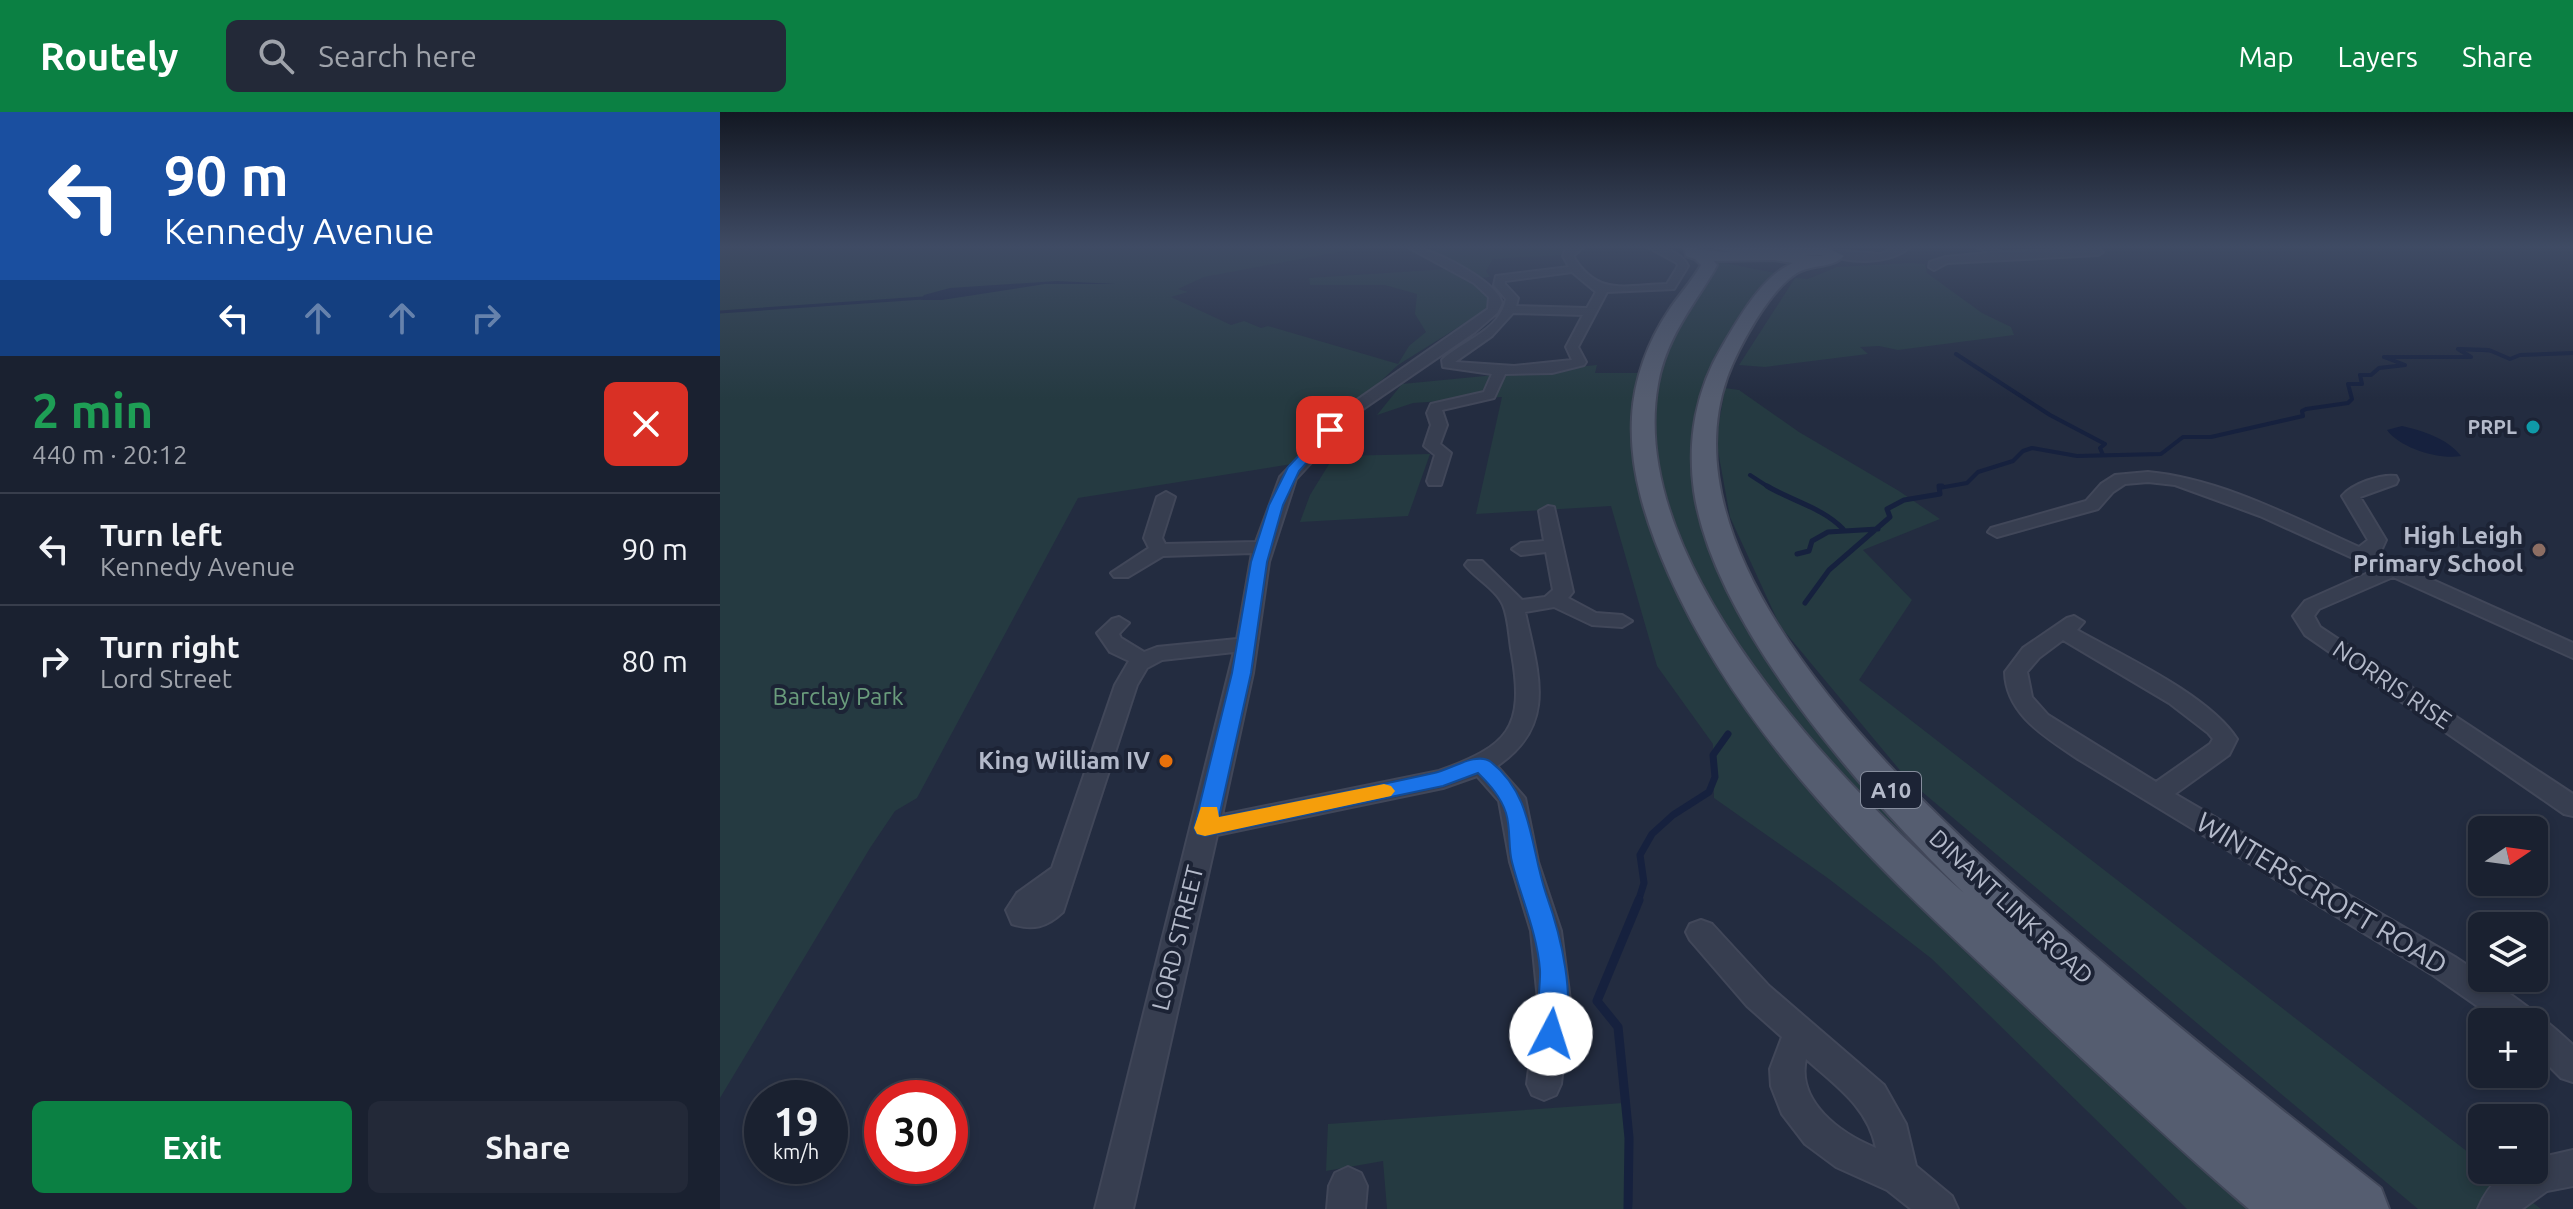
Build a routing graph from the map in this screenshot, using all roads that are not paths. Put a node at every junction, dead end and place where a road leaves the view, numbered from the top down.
1 (1495, 297) edge
2 (1511, 297) edge
3 (1599, 297) edge
4 (1687, 297) edge
5 (1768, 297) edge
6 (1510, 309) junction
7 (1592, 312) junction
8 (1499, 370) junction
9 (2390, 480) dead end
10 (1435, 481) dead end
11 (1166, 497) dead end
12 (1548, 511) dead end
13 (1997, 532) dead end
14 (1555, 546) junction
15 (1264, 547) junction
16 (1521, 549) dead end
17 (1159, 550) junction
18 (2361, 554) junction
19 (1475, 565) dead end
20 (2394, 569) junction
21 (1121, 573) dead end
22 (1556, 600) junction
23 (1515, 607) junction
24 (1622, 621) dead end
25 (1119, 623) dead end
26 (1247, 644) junction
27 (2573, 651) edge
28 (1144, 659) junction
29 (1481, 765) junction
30 (2157, 794) junction
31 (2573, 807) edge
32 (1205, 828) junction
33 (1064, 874) dead end
34 (1701, 932) dead end
35 (2506, 1008) edge
36 (1802, 1035) junction
37 (2548, 1043) edge
38 (2573, 1067) edge
39 (1544, 1084) dead end
40 (2573, 1168) edge
41 (1899, 1176) junction
42 (1114, 1209) edge
43 (1939, 1209) edge
44 (2294, 1209) edge
45 (2360, 1209) edge
46 (2497, 1209) edge

1 - 15 street, LORD STREET
2 - 6 street
3 - 7 street
4 - 44 main road, DINANT LINK ROAD / A10
5 - 45 main road, DINANT LINK ROAD / A10
6 - 7 street
6 - 8 street
7 - 8 street
8 - 10 street
9 - 18 street
11 - 17 street
12 - 14 street
13 - 18 street
14 - 16 street
14 - 22 street
15 - 17 street
15 - 26 street, LORD STREET
17 - 21 street
18 - 20 street
19 - 23 street
20 - 27 street
20 - 31 street, NORRIS RISE
22 - 23 street
22 - 24 street
23 - 29 street
25 - 28 street
26 - 28 street
26 - 32 street, LORD STREET
28 - 33 street
29 - 32 street
29 - 39 street
30 - 30 street, WINTERSCROFT ROAD
30 - 35 street, WINTERSCROFT ROAD
32 - 42 street, LORD STREET
34 - 36 street
36 - 41 street
36 - 41 street
37 - 38 street
40 - 46 street
41 - 43 street

